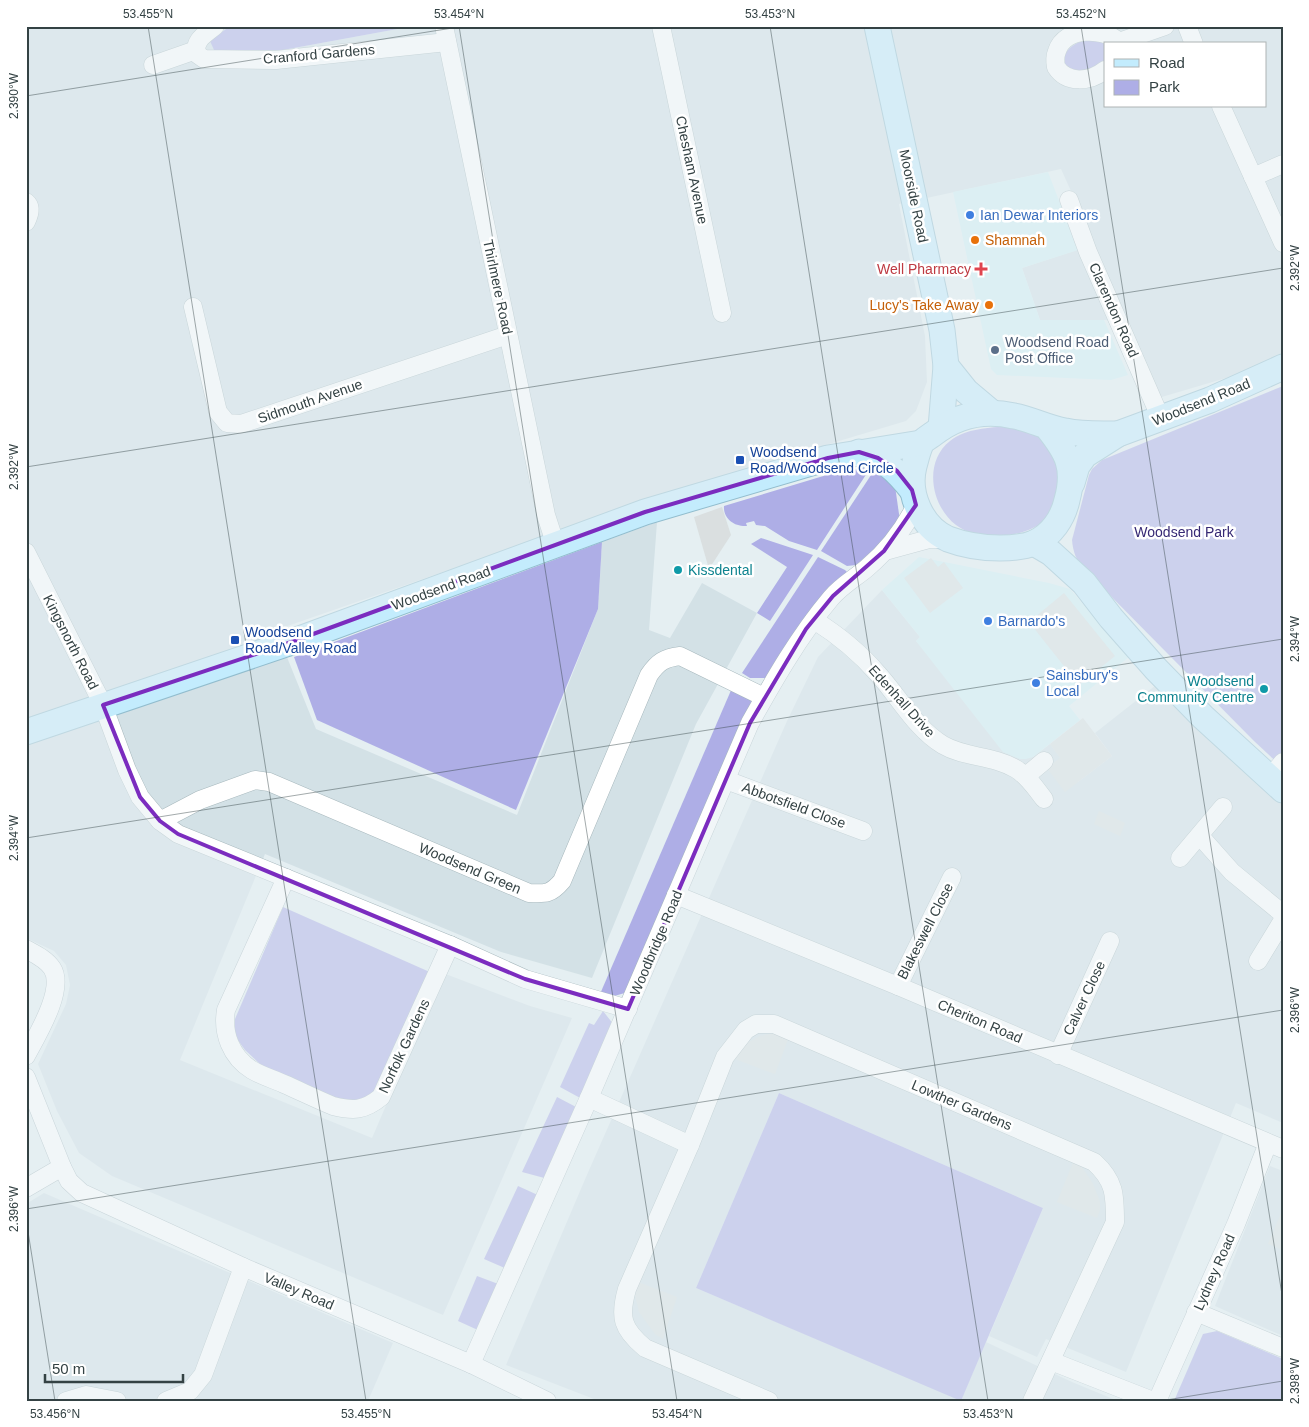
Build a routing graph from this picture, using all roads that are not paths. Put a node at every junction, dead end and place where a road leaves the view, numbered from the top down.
1 (215, 26) edge
2 (661, 26) edge
3 (877, 26) edge
4 (1165, 26) edge
5 (1187, 26) edge
6 (445, 34) edge
7 (1117, 42) edge
8 (1121, 42) edge
9 (1193, 42) edge
10 (196, 50) junction
11 (153, 65) dead end
12 (1104, 71) edge
13 (1222, 108) edge
14 (1283, 164) edge
15 (1253, 177) junction
16 (1069, 200) dead end
17 (26, 202) edge
18 (26, 222) edge
19 (1283, 243) edge
20 (193, 306) dead end
21 (722, 314) dead end
22 (508, 335) junction
23 (946, 366) junction
24 (1283, 367) edge
25 (991, 412) junction
26 (1161, 419) junction
27 (1047, 427) junction
28 (941, 428) junction
29 (1118, 434) junction
30 (921, 443) junction
31 (859, 452) junction
32 (1072, 483) junction
33 (914, 497) junction
34 (1059, 522) junction
35 (947, 538) junction
36 (1034, 543) junction
37 (556, 546) junction
38 (884, 551) junction
39 (26, 552) edge
40 (1069, 569) junction
41 (814, 620) junction
42 (764, 697) junction
43 (103, 705) junction
44 (26, 732) edge
45 (1044, 761) dead end
46 (1026, 776) junction
47 (1278, 777) edge
48 (726, 780) junction
49 (1044, 799) dead end
50 (1223, 807) dead end
51 (160, 821) junction
52 (863, 831) dead end
53 (1200, 836) junction
54 (1180, 858) dead end
55 (952, 877) dead end
56 (286, 878) junction
57 (676, 895) junction
58 (1283, 914) edge
59 (1283, 920) edge
60 (1110, 941) dead end
61 (450, 945) junction
62 (26, 949) edge
63 (1258, 961) dead end
64 (898, 986) junction
65 (628, 1009) junction
66 (1058, 1055) junction
67 (26, 1056) edge
68 (26, 1077) edge
69 (590, 1098) junction
70 (690, 1145) junction
71 (1276, 1146) edge
72 (62, 1167) junction
73 (26, 1188) edge
74 (243, 1267) junction
75 (1196, 1312) junction
76 (1283, 1348) edge
77 (1051, 1361) junction
78 (471, 1364) junction
79 (195, 1396) edge
80 (66, 1401) edge
81 (117, 1401) edge
82 (166, 1401) edge
83 (547, 1401) edge
84 (769, 1401) edge
85 (1032, 1401) edge
86 (1153, 1401) edge
87 (1158, 1401) edge

1 - 10 street
2 - 21 street, Chesham Avenue
3 - 23 street, Moorside Road
4 - 8 street
5 - 9 street
6 - 10 street, Cranford Gardens
6 - 22 street, Thirlmere Road
7 - 12 street
10 - 11 street
13 - 15 street
14 - 15 street
15 - 19 street
16 - 26 street, Clarendon Road
17 - 18 street
20 - 22 street, Sidmouth Avenue
22 - 37 street, Thirlmere Road
23 - 25 street
23 - 28 street, Moorside Road
24 - 26 street, Woodsend Road
25 - 27 street
25 - 28 street
26 - 29 street, Woodsend Road
27 - 29 street, Woodsend Road
27 - 32 street
28 - 30 street
29 - 32 street, Woodsend Road
30 - 31 street, Woodsend Road
30 - 33 street
31 - 33 street
31 - 37 street, Woodsend Road
32 - 34 street
33 - 35 street
33 - 38 street, Woodbridge Road
34 - 36 street
34 - 40 street
35 - 36 street
35 - 38 street, Woodbridge Road
36 - 40 street
37 - 43 street, Woodsend Road
38 - 41 street, Woodbridge Road
39 - 43 street, Kingsnorth Road
40 - 47 street
41 - 42 street, Woodbridge Road
41 - 46 street, Edenhall Drive
42 - 48 street, Woodbridge Road
42 - 51 street, Woodsend Green
43 - 44 street, Woodsend Road
43 - 51 street
45 - 46 street
46 - 49 street, Edenhall Drive
48 - 52 street, Abbotsfield Close
48 - 57 street, Woodbridge Road
50 - 53 street
51 - 56 street
53 - 54 street
53 - 58 street
55 - 64 street, Blakeswell Close
56 - 61 street
56 - 61 street, Norfolk Gardens
57 - 64 street, Cheriton Road
57 - 65 street, Woodbridge Road
59 - 63 street
60 - 66 street, Calver Close
61 - 65 street
62 - 67 street
64 - 66 street, Cheriton Road
65 - 69 street, Woodbridge Road
66 - 71 street, Cheriton Road
68 - 72 street, Valley Road
69 - 70 street
69 - 78 street, Woodbridge Road
70 - 77 street, Lowther Gardens
70 - 84 street, Lowther Gardens
71 - 75 street, Lydney Road
72 - 73 street
72 - 74 street, Valley Road
74 - 78 street, Valley Road
74 - 79 street
75 - 76 street
75 - 87 street, Lydney Road
77 - 85 street, Lowther Gardens
77 - 86 street
78 - 83 street, Valley Road
79 - 82 street
80 - 81 street

